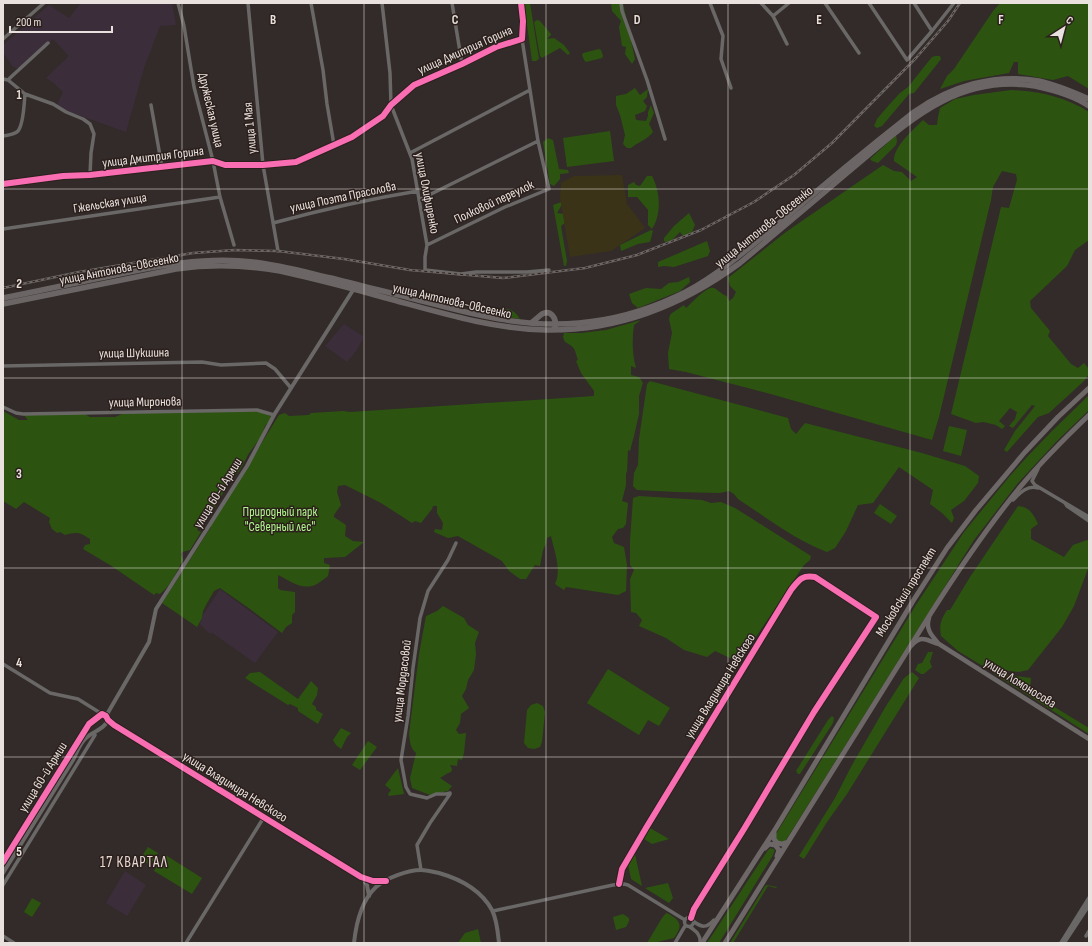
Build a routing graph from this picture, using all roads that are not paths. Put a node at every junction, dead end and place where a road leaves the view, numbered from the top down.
1 (44, 3) edge
2 (178, 3) edge
3 (248, 3) edge
4 (311, 3) edge
5 (382, 3) edge
6 (452, 3) edge
7 (521, 3) edge
8 (620, 3) edge
9 (710, 3) edge
10 (761, 3) edge
11 (788, 3) edge
12 (825, 3) edge
13 (869, 3) edge
14 (914, 3) edge
15 (954, 3) edge
16 (773, 16) junction
17 (932, 32) junction
18 (3, 39) edge
19 (522, 39) junction
20 (48, 43) dead end
21 (787, 44) dead end
22 (859, 53) dead end
23 (462, 64) junction
24 (3, 79) edge
25 (8, 80) junction
26 (731, 88) dead end
27 (530, 90) junction
28 (25, 94) junction
29 (1089, 99) edge
30 (151, 105) dead end
31 (391, 105) junction
32 (1089, 106) edge
33 (3, 136) edge
34 (665, 139) dead end
35 (538, 141) junction
36 (334, 145) junction
37 (410, 153) junction
38 (213, 161) junction
39 (263, 165) junction
40 (162, 167) junction
41 (90, 176) junction
42 (3, 184) edge
43 (418, 191) junction
44 (220, 197) junction
45 (419, 200) junction
46 (273, 223) junction
47 (3, 229) edge
48 (234, 245) dead end
49 (427, 245) junction
50 (278, 251) dead end
51 (242, 263) junction
52 (549, 270) dead end
53 (356, 287) junction
54 (3, 298) edge
55 (3, 304) edge
56 (531, 324) junction
57 (556, 324) junction
58 (551, 330) junction
59 (3, 366) edge
60 (292, 388) junction
61 (1089, 388) edge
62 (3, 407) edge
63 (274, 415) junction
64 (1089, 416) edge
65 (1040, 464) junction
66 (1041, 489) junction
67 (1063, 501) junction
68 (1006, 506) junction
69 (1089, 516) edge
70 (1089, 521) edge
71 (456, 543) dead end
72 (931, 613) junction
73 (939, 644) junction
74 (907, 651) junction
75 (3, 664) edge
76 (105, 717) junction
77 (89, 724) junction
78 (94, 734) junction
79 (1089, 739) edge
80 (442, 794) junction
81 (444, 800) junction
82 (264, 817) junction
83 (774, 831) junction
84 (788, 842) junction
85 (13, 846) junction
86 (18, 849) junction
87 (760, 853) junction
88 (776, 859) junction
89 (3, 862) edge
90 (421, 870) junction
91 (3, 873) edge
92 (361, 877) junction
93 (386, 880) junction
94 (619, 884) junction
95 (3, 885) edge
96 (369, 896) junction
97 (1089, 898) edge
98 (1089, 905) edge
99 (493, 912) junction
100 (720, 915) junction
101 (685, 920) junction
102 (692, 920) junction
103 (685, 926) junction
104 (690, 927) junction
105 (1089, 931) edge
106 (3, 936) edge
107 (1086, 936) dead end
108 (14, 943) edge
109 (186, 943) edge
110 (354, 943) edge
111 (499, 943) edge
112 (674, 943) edge
113 (701, 943) edge
114 (725, 943) edge
115 (1061, 943) edge
116 (1064, 943) edge

1 - 18 street
2 - 38 street, Дружеская улица
3 - 39 street, улица 1 Мая
4 - 36 street
5 - 31 street, улица Олифиренко
6 - 23 street
7 - 19 street, улица Дмитрия Горина
8 - 34 street
9 - 26 street
10 - 16 street
11 - 16 street
12 - 22 street
13 - 17 street
14 - 17 street
15 - 17 street
16 - 21 street
19 - 23 street, улица Дмитрия Горина
19 - 27 street
20 - 25 street
23 - 31 street, улица Дмитрия Горина
24 - 25 street
25 - 28 street
27 - 35 street
27 - 37 street
28 - 33 street
28 - 41 street
29 - 57 highway, улица Антонова-Овсеенко
30 - 40 street
31 - 36 street, улица Дмитрия Горина
31 - 37 street, улица Олифиренко
32 - 58 highway, улица Антонова-Овсеенко
35 - 45 street
35 - 49 street, Полковой переулок
36 - 39 street, улица Дмитрия Горина
37 - 43 street, улица Олифиренко
38 - 39 street, улица Дмитрия Горина
38 - 40 street, улица Дмитрия Горина
38 - 44 street, Дружеская улица
39 - 46 street, улица 1 Мая
40 - 41 street, улица Дмитрия Горина
41 - 42 street, улица Дмитрия Горина
43 - 45 street, улица Олифиренко
43 - 46 street, улица Поэта Прасолова
44 - 47 street, Гжельская улица
44 - 48 street, Дружеская улица
45 - 49 street, улица Олифиренко
46 - 50 street, улица 1 Мая
49 - 52 street, улица Олифиренко
51 - 53 highway, улица Антонова-Овсеенко
51 - 54 highway, улица Антонова-Овсеенко
51 - 55 highway, улица Антонова-Овсеенко
53 - 56 highway, улица Антонова-Овсеенко
53 - 58 highway, улица Антонова-Овсеенко
53 - 60 street, улица 60-й Армии
56 - 57 highway, улица Антонова-Овсеенко
56 - 57 highway
57 - 58 highway
59 - 60 street, улица Шукшина
60 - 63 street, улица 60-й Армии
61 - 83 main road, Московский проспект
62 - 63 street, улица Миронова
63 - 76 street, улица 60-й Армии
64 - 65 main road
65 - 66 street
65 - 68 main road
66 - 67 street
66 - 68 street
67 - 69 street
67 - 70 street
68 - 72 main road
71 - 80 street, улица Мордасовой
72 - 73 main road, улица Ломоносова
72 - 74 main road
73 - 74 main road, улица Ломоносова
73 - 79 main road, улица Ломоносова
74 - 84 main road
75 - 76 street, улица Владимира Невского
76 - 77 street
76 - 78 street, улица 60-й Армии
76 - 82 street, улица Владимира Невского
77 - 78 street
77 - 85 street, улица 60-й Армии
78 - 86 street, улица 60-й Армии
78 - 95 street
80 - 81 street
80 - 81 street, улица Мордасовой
81 - 90 street
82 - 92 street, улица Владимира Невского
82 - 109 street
83 - 84 main road
83 - 87 main road, Московский проспект
84 - 88 main road
85 - 86 street
85 - 89 street, улица 60-й Армии
86 - 91 street, улица 60-й Армии
87 - 88 main road
87 - 100 main road, Московский проспект
88 - 114 main road
90 - 93 street, улица Владимира Невского
90 - 99 street, улица Владимира Невского
92 - 93 street, улица Владимира Невского
92 - 96 street
93 - 96 street, улица Владимира Невского
94 - 99 street
94 - 101 street
94 - 102 street, улица Владимира Невского
96 - 110 street, улица Владимира Невского
97 - 115 street
98 - 116 street
99 - 111 street, улица Владимира Невского
100 - 102 street
100 - 113 main road, Московский проспект
101 - 102 street
101 - 103 street
102 - 104 street
103 - 104 street
103 - 112 street
104 - 113 street
105 - 107 street
106 - 108 street

